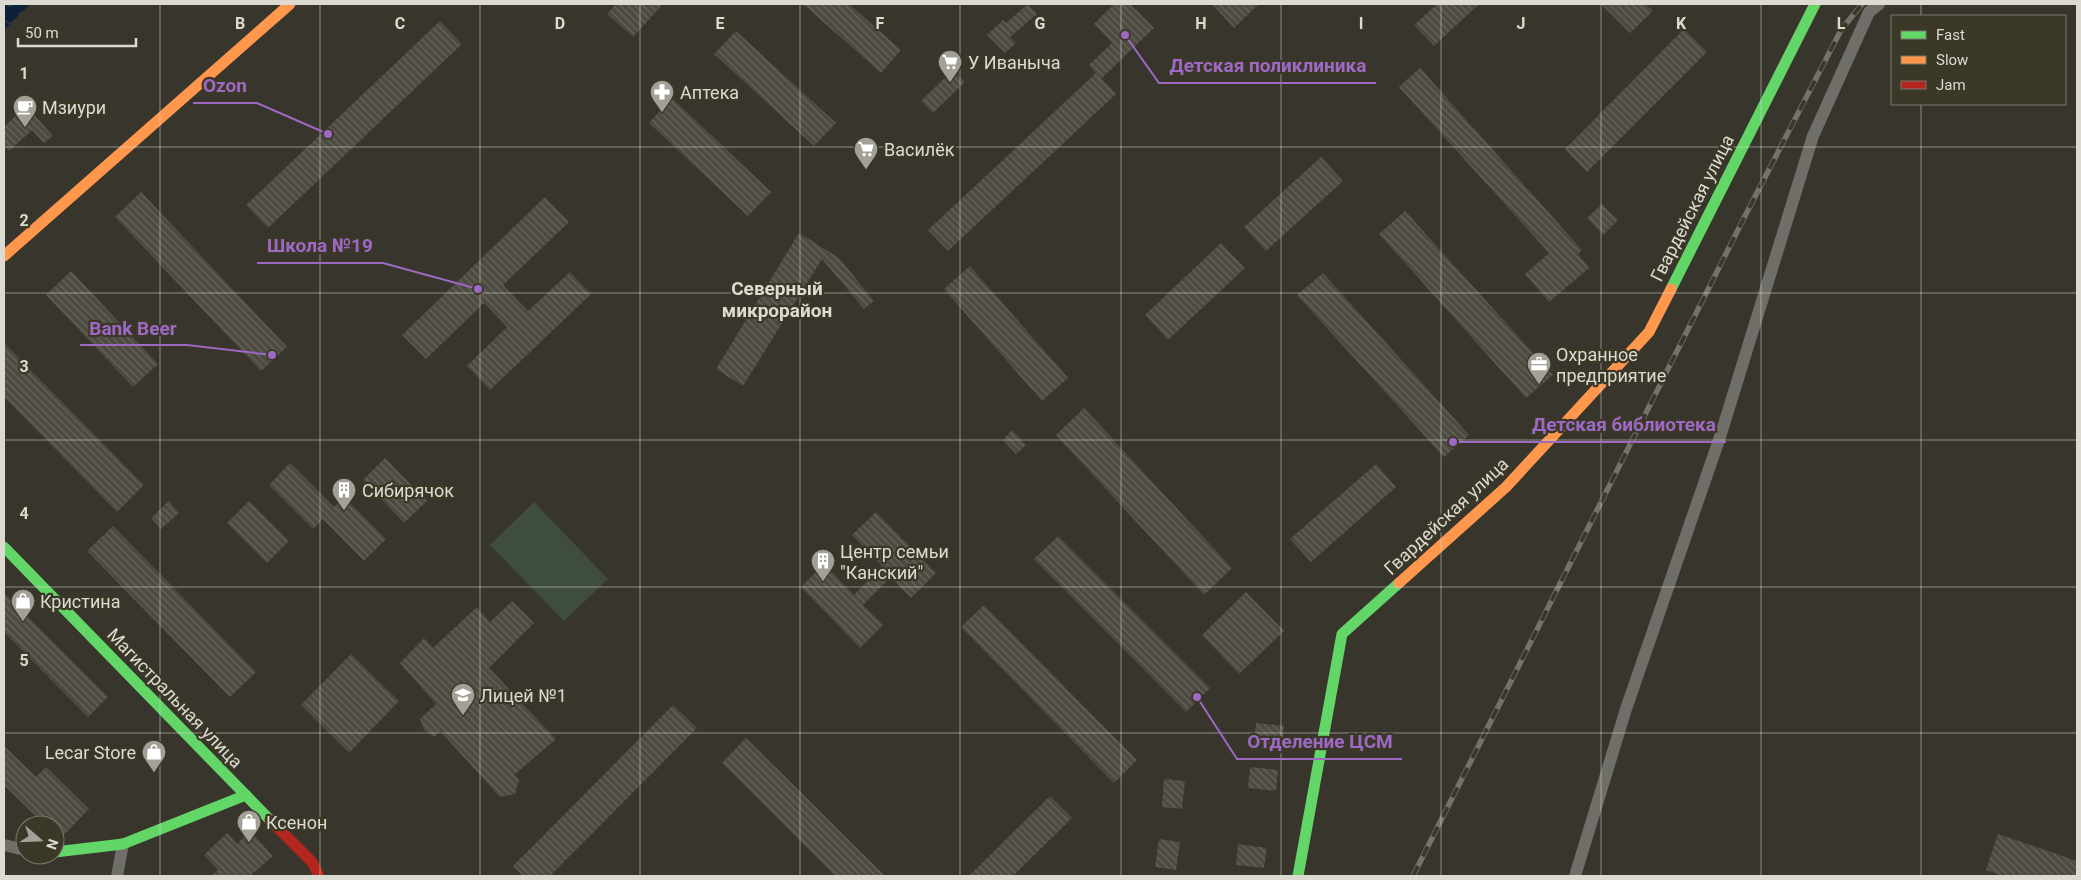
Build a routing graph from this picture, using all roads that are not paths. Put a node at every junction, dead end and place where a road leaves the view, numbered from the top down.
1 (290, 4) edge
2 (1815, 4) edge
3 (1879, 4) edge
4 (4, 256) edge
5 (4, 547) edge
6 (246, 795) junction
7 (123, 844) junction
8 (65, 851) edge
9 (117, 876) edge
10 (319, 876) edge
11 (1298, 876) edge
12 (1575, 876) edge

1 - 4 street
2 - 11 street, Гвардейская улица
3 - 12 street
5 - 6 street, Магистральная улица
6 - 7 street
6 - 10 street, Магистральная улица
7 - 8 street
7 - 9 street

